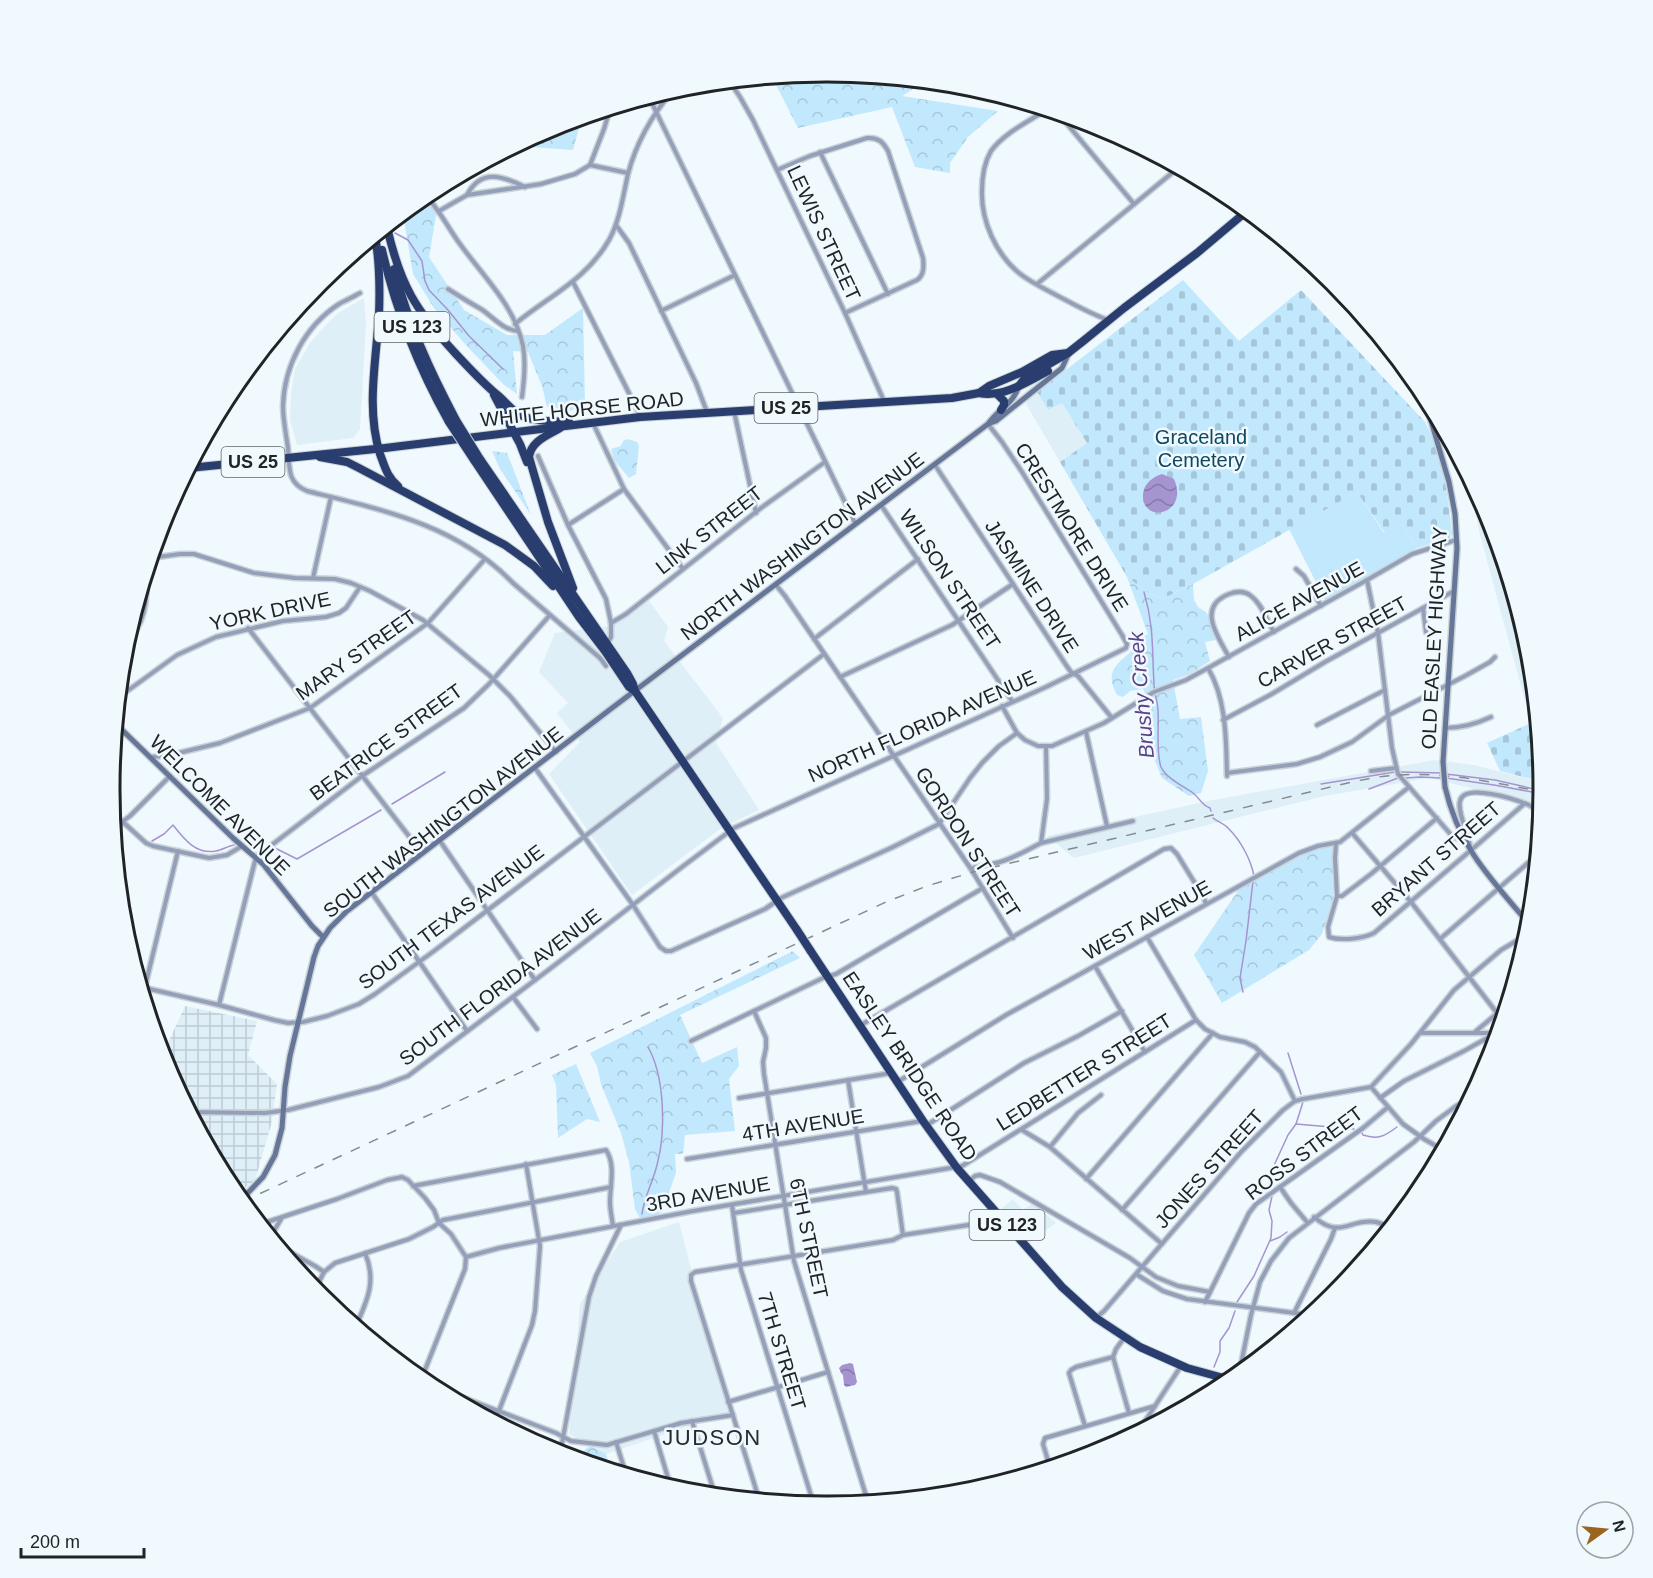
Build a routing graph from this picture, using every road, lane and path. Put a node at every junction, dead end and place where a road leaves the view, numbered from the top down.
1 (735, 89) edge
2 (664, 102) edge
3 (653, 105) edge
4 (657, 112) junction
5 (1038, 115) edge
6 (607, 118) edge
7 (1067, 125) edge
8 (820, 152) junction
9 (590, 165) junction
10 (777, 170) junction
11 (628, 173) junction
12 (1172, 173) edge
13 (525, 187) junction
14 (467, 195) junction
15 (432, 203) edge
16 (1134, 204) junction
17 (439, 211) junction
18 (1240, 216) edge
19 (616, 225) junction
20 (388, 235) edge
21 (388, 235) edge
22 (379, 243) edge
23 (378, 244) edge
24 (735, 275) junction
25 (573, 282) junction
26 (1037, 284) junction
27 (448, 289) dead end
28 (360, 293) dead end
29 (888, 294) junction
30 (661, 312) junction
31 (845, 313) junction
32 (1109, 321) junction
33 (514, 324) junction
34 (518, 331) junction
35 (1068, 355) junction
36 (1019, 386) junction
37 (490, 389) junction
38 (979, 393) junction
39 (997, 394) junction
40 (522, 397) dead end
41 (885, 402) junction
42 (800, 407) junction
43 (1001, 410) junction
44 (734, 411) junction
45 (707, 412) junction
46 (640, 417) junction
47 (452, 421) junction
48 (592, 422) junction
49 (582, 423) junction
50 (988, 424) junction
51 (564, 426) junction
52 (1433, 428) edge
53 (514, 432) junction
54 (379, 448) junction
55 (313, 455) junction
56 (538, 456) dead end
57 (288, 459) junction
58 (477, 460) junction
59 (825, 462) junction
60 (935, 465) junction
61 (199, 466) edge
62 (624, 489) junction
63 (407, 492) junction
64 (331, 497) junction
65 (881, 505) junction
66 (756, 513) junction
67 (547, 517) junction
68 (855, 523) junction
69 (568, 525) junction
70 (1456, 540) junction
71 (159, 557) edge
72 (486, 559) junction
73 (918, 560) junction
74 (682, 569) junction
75 (1296, 569) dead end
76 (313, 578) junction
77 (1367, 580) junction
78 (1013, 584) junction
79 (776, 585) junction
80 (360, 587) junction
81 (1455, 591) junction
82 (145, 602) edge
83 (1321, 606) junction
84 (1424, 608) junction
85 (586, 611) junction
86 (550, 615) junction
87 (141, 620) edge
88 (958, 620) junction
89 (428, 623) junction
90 (611, 623) junction
91 (584, 624) junction
92 (248, 628) junction
93 (1274, 632) junction
94 (1426, 632) dead end
95 (1378, 633) junction
96 (814, 639) junction
97 (606, 648) junction
98 (1126, 648) joint
99 (824, 654) junction
100 (1229, 657) junction
101 (1495, 657) dead end
102 (606, 666) dead end
103 (1208, 668) junction
104 (1074, 674) junction
105 (840, 677) junction
106 (493, 679) junction
107 (1448, 684) junction
108 (1385, 690) junction
109 (127, 691) edge
110 (635, 691) junction
111 (1012, 701) junction
112 (1002, 706) junction
113 (310, 708) junction
114 (1389, 715) junction
115 (1491, 717) dead end
116 (1112, 718) junction
117 (1223, 720) junction
118 (1317, 725) dead end
119 (1445, 728) junction
120 (123, 731) edge
121 (1086, 732) junction
122 (1017, 733) junction
123 (1046, 747) junction
124 (556, 753) junction
125 (893, 755) junction
126 (150, 757) junction
127 (682, 761) junction
128 (536, 768) junction
129 (1396, 768) junction
130 (1371, 771) dead end
131 (170, 776) junction
132 (362, 776) junction
133 (1409, 787) junction
134 (1524, 804) junction
135 (1532, 807) edge
136 (1437, 818) junction
137 (1133, 820) dead end
138 (122, 822) joint
139 (939, 824) junction
140 (1107, 826) junction
141 (730, 831) junction
142 (1353, 834) junction
143 (584, 837) junction
144 (1463, 838) junction
145 (440, 841) junction
146 (1041, 843) junction
147 (1336, 844) junction
148 (242, 846) junction
149 (1470, 851) junction
150 (178, 852) junction
151 (423, 854) junction
152 (256, 857) junction
153 (1529, 862) edge
154 (1381, 866) junction
155 (971, 869) junction
156 (983, 888) junction
157 (1498, 888) junction
158 (372, 893) junction
159 (1337, 896) junction
160 (777, 901) junction
161 (1411, 902) junction
162 (1206, 904) junction
163 (633, 905) junction
164 (487, 910) junction
165 (1521, 914) edge
166 (323, 937) junction
167 (1147, 937) junction
168 (1013, 938) junction
169 (1440, 939) junction
170 (1516, 941) edge
171 (419, 962) junction
172 (1095, 966) junction
173 (146, 977) edge
174 (829, 977) junction
175 (1469, 977) junction
176 (535, 980) junction
177 (149, 988) edge
178 (513, 997) junction
179 (219, 1005) junction
180 (754, 1011) junction
181 (1122, 1011) junction
182 (1497, 1013) joint
183 (1196, 1020) junction
184 (298, 1023) junction
185 (861, 1025) junction
186 (537, 1029) dead end
187 (467, 1031) junction
188 (1475, 1032) junction
189 (1213, 1033) junction
190 (1420, 1033) junction
191 (1489, 1033) edge
192 (1487, 1038) edge
193 (691, 1041) dead end
194 (1145, 1052) junction
195 (1260, 1052) junction
196 (892, 1073) junction
197 (848, 1080) junction
198 (898, 1082) junction
199 (1371, 1087) junction
200 (767, 1093) junction
201 (1101, 1095) dead end
202 (739, 1098) dead end
203 (1380, 1098) junction
204 (1295, 1101) junction
205 (1458, 1105) edge
206 (1388, 1107) junction
207 (283, 1111) junction
208 (199, 1112) edge
209 (925, 1123) junction
210 (1022, 1130) junction
211 (857, 1132) junction
212 (1420, 1137) junction
213 (775, 1145) junction
214 (1436, 1146) edge
215 (1050, 1147) junction
216 (687, 1159) dead end
217 (526, 1164) junction
218 (957, 1168) junction
219 (1086, 1179) junction
220 (969, 1181) junction
221 (865, 1183) junction
222 (413, 1186) junction
223 (611, 1187) junction
224 (1280, 1187) junction
225 (866, 1192) junction
226 (247, 1194) edge
227 (783, 1196) junction
228 (533, 1202) junction
229 (732, 1204) junction
230 (785, 1205) junction
231 (1122, 1210) junction
232 (734, 1213) junction
233 (1314, 1217) junction
234 (282, 1218) junction
235 (1002, 1220) junction
236 (268, 1222) edge
237 (1307, 1222) junction
238 (440, 1223) junction
239 (621, 1225) junction
240 (1382, 1225) edge
241 (613, 1226) junction
242 (1335, 1228) junction
243 (275, 1230) edge
244 (903, 1236) junction
245 (540, 1241) junction
246 (1161, 1244) junction
247 (365, 1253) junction
248 (296, 1256) edge
249 (793, 1256) junction
250 (466, 1257) junction
251 (741, 1264) junction
252 (1142, 1267) junction
253 (324, 1272) junction
254 (1136, 1274) junction
255 (319, 1281) edge
256 (1210, 1292) junction
257 (1205, 1302) junction
258 (1253, 1309) junction
259 (1293, 1313) junction
260 (1299, 1314) edge
261 (359, 1318) edge
262 (1096, 1318) junction
263 (1124, 1338) junction
264 (1113, 1357) junction
265 (1242, 1360) edge
266 (1181, 1366) junction
267 (427, 1371) edge
268 (828, 1372) junction
269 (1218, 1377) edge
270 (778, 1387) junction
271 (472, 1400) edge
272 (728, 1402) junction
273 (1155, 1406) junction
274 (499, 1411) junction
275 (1129, 1413) junction
276 (498, 1414) edge
277 (733, 1415) junction
278 (1147, 1419) edge
279 (692, 1420) junction
280 (1085, 1426) junction
281 (654, 1431) junction
282 (563, 1437) junction
283 (616, 1442) junction
284 (562, 1444) edge
285 (1048, 1460) edge
286 (623, 1465) edge
287 (668, 1477) edge
288 (712, 1486) edge
289 (757, 1491) edge
290 (866, 1494) edge
291 (811, 1495) edge

1 - 10 street, LEWIS STREET
2 - 4 street
3 - 4 street
4 - 11 street
4 - 24 street
5 - 26 street
6 - 9 street
7 - 16 street
8 - 10 street
8 - 29 street
8 - 29 street
9 - 11 street
9 - 13 street
10 - 31 street, LEWIS STREET
11 - 19 street
12 - 16 street
13 - 14 street
13 - 14 street
14 - 17 street
15 - 17 street
16 - 26 street
17 - 33 street
18 - 32 highway, WHITE HORSE ROAD / US 25
19 - 25 street
19 - 30 street
20 - 37 highway
21 - 47 highway, US 123
22 - 47 highway, US 123
23 - 54 highway
24 - 30 street
24 - 42 street
25 - 33 street
25 - 46 street
26 - 32 street
27 - 34 street
28 - 57 street
29 - 31 street
30 - 45 street
31 - 41 street, LEWIS STREET
32 - 35 highway, WHITE HORSE ROAD / US 25
33 - 34 street
34 - 40 street
35 - 36 highway, WHITE HORSE ROAD
35 - 38 highway, WHITE HORSE ROAD / US 25
35 - 50 main road, NORTH WASHINGTON AVENUE
36 - 39 highway, WHITE HORSE ROAD / US 25
36 - 43 main road, NORTH WASHINGTON AVENUE
37 - 49 highway
37 - 53 highway
38 - 39 highway, WHITE HORSE ROAD / US 25
38 - 41 highway, WHITE HORSE ROAD / US 25
39 - 43 highway
41 - 42 highway, WHITE HORSE ROAD / US 25
42 - 44 highway, WHITE HORSE ROAD / US 25
42 - 59 street
43 - 50 main road, NORTH WASHINGTON AVENUE
44 - 45 highway, WHITE HORSE ROAD / US 25
44 - 66 street
45 - 46 highway, WHITE HORSE ROAD / US 25
46 - 48 highway, WHITE HORSE ROAD / US 25
47 - 58 highway, US 123, bridge
48 - 49 highway, WHITE HORSE ROAD / US 25
48 - 62 street
49 - 51 highway, WHITE HORSE ROAD / US 25
50 - 60 main road, NORTH WASHINGTON AVENUE
50 - 98 street, CRESTMORE DRIVE
51 - 53 highway, WHITE HORSE ROAD / US 25
51 - 67 highway
52 - 70 main road, OLD EASLEY HIGHWAY
53 - 54 highway, WHITE HORSE ROAD / US 25
53 - 67 highway
54 - 55 highway, WHITE HORSE ROAD / US 25
54 - 63 highway
55 - 57 highway, WHITE HORSE ROAD / US 25
55 - 63 highway
56 - 69 street
57 - 61 highway, WHITE HORSE ROAD / US 25
57 - 64 street
58 - 85 highway, US 123
58 - 91 highway, US 123
59 - 66 street, LINK STREET
59 - 68 street
60 - 65 main road, NORTH WASHINGTON AVENUE
60 - 78 street, JASMINE DRIVE
62 - 69 street
62 - 74 street
63 - 91 highway
64 - 72 street
64 - 76 street
65 - 68 main road, NORTH WASHINGTON AVENUE
65 - 73 street, WILSON STREET
66 - 74 street, LINK STREET
67 - 85 highway
68 - 79 main road, NORTH WASHINGTON AVENUE
69 - 90 street
70 - 77 street, ALICE AVENUE
70 - 81 main road, OLD EASLEY HIGHWAY
71 - 76 street
72 - 86 street
72 - 89 street, MARY STREET
73 - 88 street, WILSON STREET
73 - 96 street
74 - 90 street, LINK STREET
75 - 83 street
76 - 80 street
77 - 83 street, ALICE AVENUE
77 - 95 street
78 - 88 street
78 - 104 street, JASMINE DRIVE
79 - 96 street, GORDON STREET
79 - 110 main road, NORTH WASHINGTON AVENUE
80 - 89 street
80 - 92 street, YORK DRIVE
81 - 84 street, CARVER STREET
81 - 107 main road, OLD EASLEY HIGHWAY
82 - 87 street
83 - 93 street, ALICE AVENUE
84 - 94 street
84 - 95 street, CARVER STREET
85 - 97 highway, US 123
86 - 102 street
86 - 106 street, BEATRICE STREET
88 - 105 street
88 - 111 street, WILSON STREET
89 - 106 street
89 - 113 street, MARY STREET
90 - 97 street
91 - 97 highway, US 123
92 - 109 street, YORK DRIVE
92 - 113 street
93 - 100 street, ALICE AVENUE
93 - 100 street
95 - 108 street
95 - 117 street, CARVER STREET
96 - 99 street, GORDON STREET
97 - 110 highway, EASLEY BRIDGE ROAD / US 123
98 - 104 street, NORTH FLORIDA AVENUE
99 - 105 street, GORDON STREET
99 - 127 street, SOUTH TEXAS AVENUE
100 - 103 street, ALICE AVENUE
101 - 107 street
103 - 116 street, ALICE AVENUE
103 - 117 street
104 - 111 street, NORTH FLORIDA AVENUE
104 - 116 street, JASMINE DRIVE
105 - 125 street, GORDON STREET
106 - 124 street
106 - 132 street, BEATRICE STREET
107 - 114 street
107 - 119 main road, OLD EASLEY HIGHWAY
108 - 114 street
108 - 118 street
110 - 124 main road, SOUTH WASHINGTON AVENUE
110 - 127 highway, EASLEY BRIDGE ROAD / US 123
111 - 112 street, NORTH FLORIDA AVENUE
112 - 122 street
112 - 125 street, NORTH FLORIDA AVENUE
113 - 126 street, MARY STREET
113 - 132 street
114 - 117 street
114 - 129 street
115 - 119 street
116 - 121 street, ALICE AVENUE
119 - 144 main road, OLD EASLEY HIGHWAY, bridge
120 - 126 main road, WELCOME AVENUE
121 - 123 street, ALICE AVENUE
121 - 140 street
122 - 123 street
122 - 139 street
123 - 146 street
124 - 128 main road, SOUTH WASHINGTON AVENUE
125 - 139 street, GORDON STREET
125 - 141 street, NORTH FLORIDA AVENUE
126 - 131 main road, WELCOME AVENUE
127 - 141 highway, EASLEY BRIDGE ROAD / US 123
127 - 143 street, SOUTH TEXAS AVENUE
128 - 143 street
128 - 145 main road, SOUTH WASHINGTON AVENUE
129 - 130 street
129 - 133 street
131 - 138 street
131 - 148 main road, WELCOME AVENUE
132 - 151 street
132 - 152 street, BEATRICE STREET
133 - 136 street
133 - 142 street, WEST AVENUE
134 - 135 street
134 - 149 street, BRYANT STREET
134 - 149 street
136 - 144 street
136 - 154 street
137 - 140 street
138 - 150 street
139 - 155 street, GORDON STREET
139 - 160 street
140 - 146 street
141 - 160 highway, EASLEY BRIDGE ROAD / US 123
141 - 163 street, SOUTH FLORIDA AVENUE
142 - 147 street, WEST AVENUE
142 - 154 street
143 - 163 street
143 - 164 street, SOUTH TEXAS AVENUE
144 - 149 main road, OLD EASLEY HIGHWAY
145 - 151 main road, SOUTH WASHINGTON AVENUE
145 - 164 street
146 - 155 street
147 - 159 street
147 - 162 street, WEST AVENUE
148 - 150 street
148 - 152 main road, WELCOME AVENUE
149 - 157 main road, OLD EASLEY HIGHWAY
149 - 161 street, BRYANT STREET
150 - 173 street
151 - 158 main road, SOUTH WASHINGTON AVENUE
152 - 166 main road, WELCOME AVENUE
152 - 179 street
153 - 157 street
154 - 159 street
154 - 161 street
155 - 156 street, GORDON STREET
156 - 168 street, GORDON STREET
156 - 174 street
157 - 165 main road, OLD EASLEY HIGHWAY
157 - 169 street
158 - 166 main road, SOUTH WASHINGTON AVENUE
158 - 171 street
159 - 161 street, BRYANT STREET
160 - 163 street
160 - 174 highway, EASLEY BRIDGE ROAD / US 123, bridge
161 - 169 street
162 - 167 street, WEST AVENUE
162 - 168 street
163 - 176 street, SOUTH FLORIDA AVENUE
164 - 171 street, SOUTH TEXAS AVENUE
164 - 176 street
166 - 184 main road, SOUTH WASHINGTON AVENUE
167 - 172 street, WEST AVENUE
167 - 183 street
168 - 185 street
169 - 175 street
170 - 175 street
171 - 184 street, SOUTH TEXAS AVENUE
171 - 187 street
172 - 181 street
172 - 198 street, WEST AVENUE
174 - 180 street
174 - 185 highway, EASLEY BRIDGE ROAD / US 123
175 - 182 street
175 - 190 street
176 - 178 street, SOUTH FLORIDA AVENUE
177 - 179 street, SOUTH TEXAS AVENUE
178 - 186 street
178 - 187 street, SOUTH FLORIDA AVENUE
179 - 184 street, SOUTH TEXAS AVENUE
180 - 193 street
180 - 200 street, 6TH STREET
181 - 194 street
181 - 209 street
182 - 188 street
183 - 189 street
183 - 194 street, LEDBETTER STREET
184 - 207 main road, SOUTH WASHINGTON AVENUE
185 - 196 highway, EASLEY BRIDGE ROAD / US 123
187 - 207 street, SOUTH FLORIDA AVENUE
188 - 190 street
188 - 191 street
189 - 195 street
189 - 219 street
190 - 199 street
192 - 203 street
194 - 210 street, LEDBETTER STREET
195 - 204 street
195 - 231 street
196 - 197 street
196 - 198 highway, EASLEY BRIDGE ROAD / US 123
197 - 200 street
197 - 211 street
198 - 209 highway, EASLEY BRIDGE ROAD / US 123
199 - 203 street
199 - 204 street, JONES STREET
200 - 202 street
200 - 213 street, 6TH STREET
201 - 215 street
203 - 206 street
204 - 246 street, JONES STREET
205 - 212 street
206 - 212 street
206 - 224 street, ROSS STREET
207 - 208 street, SOUTH FLORIDA AVENUE
207 - 226 main road, SOUTH WASHINGTON AVENUE
209 - 211 street, 4TH AVENUE
209 - 218 highway, EASLEY BRIDGE ROAD / US 123
210 - 215 street
210 - 218 street, LEDBETTER STREET
211 - 213 street, 4TH AVENUE
211 - 221 street
212 - 214 street
212 - 233 street
213 - 216 street, 4TH AVENUE
213 - 227 street, 6TH STREET
215 - 219 street
217 - 222 street
217 - 223 street
217 - 228 street
218 - 220 highway, EASLEY BRIDGE ROAD / US 123
218 - 221 street, 3RD AVENUE
219 - 231 street
220 - 235 highway, EASLEY BRIDGE ROAD / US 123
220 - 252 street
221 - 225 street
221 - 227 street, 3RD AVENUE
222 - 234 street
222 - 238 street
223 - 228 street
223 - 241 street
224 - 237 street
224 - 256 street, ROSS STREET
225 - 230 street, 3RD AVENUE
225 - 244 street, 3RD AVENUE
227 - 229 street, 3RD AVENUE
227 - 230 street, 6TH STREET
228 - 238 street
228 - 245 street
229 - 232 street, 7TH STREET
229 - 239 street, 3RD AVENUE
230 - 232 street, 3RD AVENUE
230 - 249 street, 6TH STREET
231 - 246 street
232 - 251 street, 7TH STREET
233 - 237 street
233 - 242 street
234 - 236 street
234 - 243 street
235 - 244 street
235 - 262 highway, EASLEY BRIDGE ROAD / US 123
237 - 258 street
238 - 247 street
238 - 250 street
239 - 241 street, 3RD AVENUE
239 - 282 street
240 - 242 street
241 - 245 street, 3RD AVENUE
242 - 259 street
244 - 249 street
245 - 250 street, 3RD AVENUE
245 - 274 street
246 - 252 street, JONES STREET
247 - 253 street
247 - 261 street
248 - 253 street
249 - 251 street
249 - 268 street, 6TH STREET
250 - 267 street
251 - 270 street, 7TH STREET
251 - 272 street
252 - 254 street, JONES STREET
252 - 256 street
253 - 255 street
254 - 257 street
254 - 262 street, JONES STREET
256 - 257 street, ROSS STREET
257 - 258 street
258 - 259 street
258 - 265 street
259 - 260 street
262 - 263 highway, EASLEY BRIDGE ROAD / US 123
263 - 264 street
263 - 266 highway, EASLEY BRIDGE ROAD / US 123
264 - 275 street
264 - 280 street
266 - 269 highway, EASLEY BRIDGE ROAD / US 123
266 - 273 street
268 - 270 street
268 - 290 street, 6TH STREET
270 - 272 street
270 - 291 street, 7TH STREET
271 - 274 street
272 - 277 street
273 - 275 street
273 - 278 street
274 - 276 street
274 - 282 street
275 - 280 street
277 - 279 street
277 - 289 street
279 - 281 street
279 - 288 street
280 - 285 street
281 - 283 street
281 - 287 street
282 - 283 street
282 - 284 street
283 - 286 street

